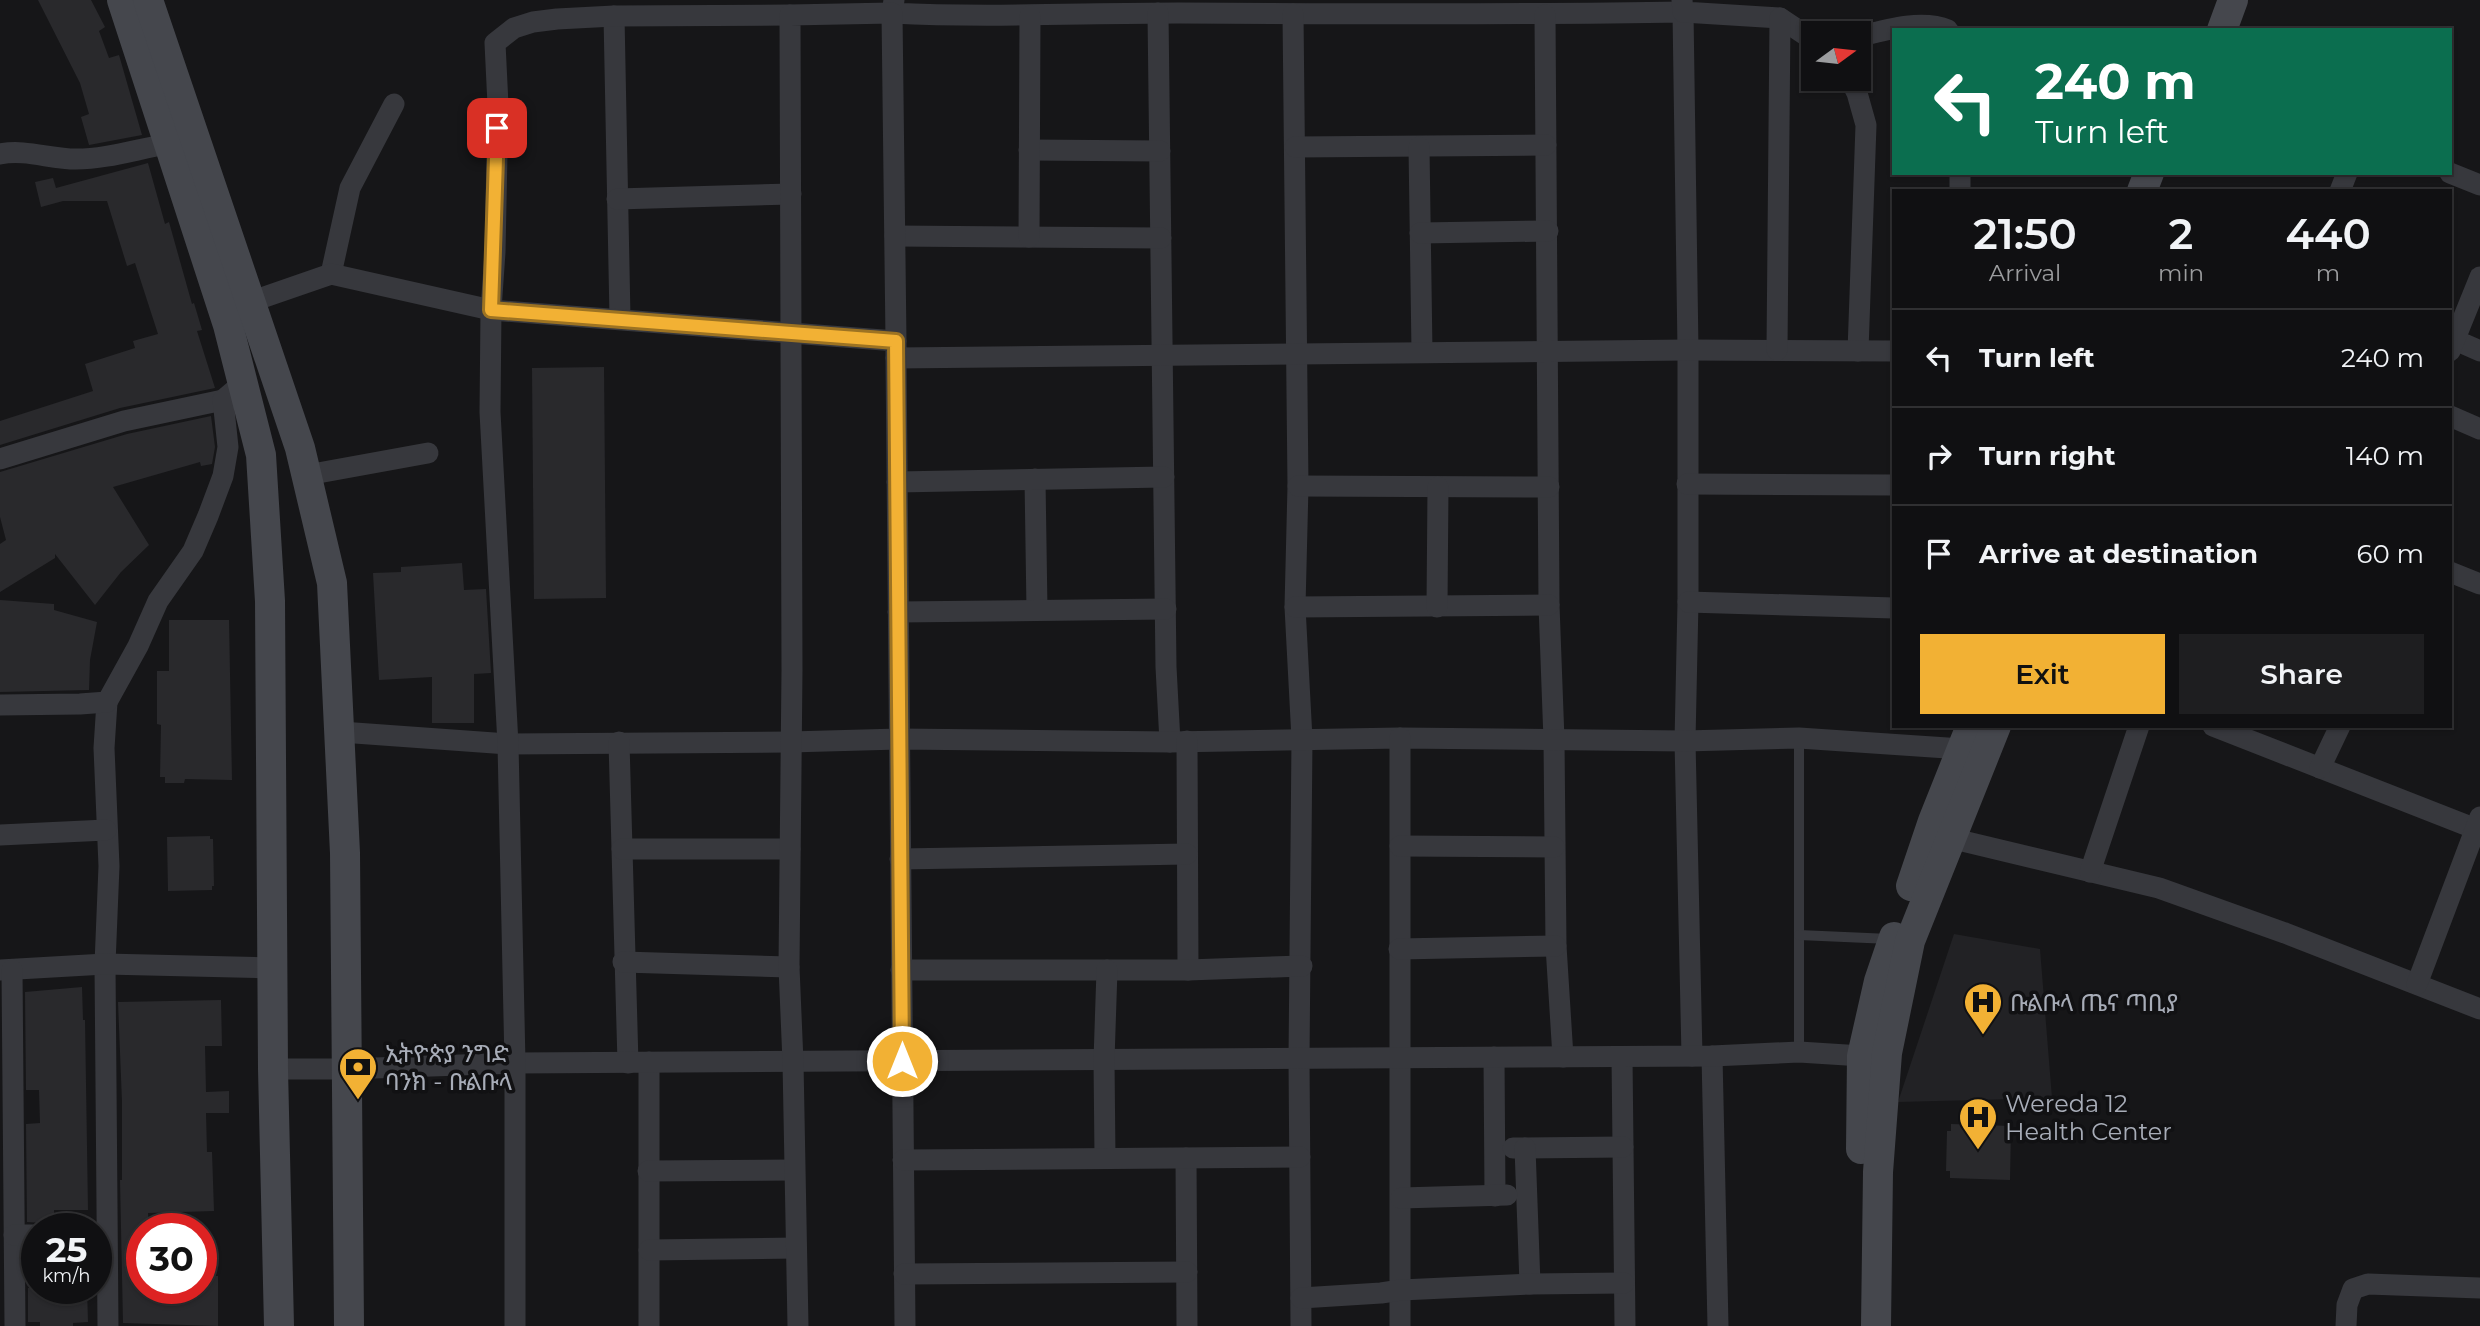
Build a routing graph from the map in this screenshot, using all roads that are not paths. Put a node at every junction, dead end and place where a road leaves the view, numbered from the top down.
1 (122, 0) edge
2 (148, 0) edge
3 (2211, 0) edge
4 (2233, 0) edge
5 (1682, 6) edge
6 (893, 7) edge
7 (1413, 7) edge
8 (1158, 13) junction
9 (1293, 13) junction
10 (790, 15) junction
11 (1545, 15) junction
12 (614, 16) junction
13 (1030, 16) junction
14 (1780, 18) junction
15 (1901, 28) edge
16 (1943, 28) edge
17 (2202, 28) edge
18 (2223, 28) edge
19 (1892, 30) edge
20 (1801, 32) edge
21 (1871, 34) edge
22 (1856, 91) edge
23 (394, 104) dead end
24 (167, 144) junction
25 (1546, 145) junction
26 (1419, 146) junction
27 (1295, 147) junction
28 (1030, 150) junction
29 (1160, 151) junction
30 (0, 154) edge
31 (2452, 174) edge
32 (2480, 185) edge
33 (790, 194) junction
34 (617, 199) junction
35 (1548, 231) junction
36 (1420, 233) junction
37 (895, 236) junction
38 (1029, 237) junction
39 (1161, 238) junction
40 (331, 274) junction
41 (2480, 277) edge
42 (250, 302) junction
43 (491, 310) junction
44 (620, 318) junction
45 (791, 333) junction
46 (2453, 345) edge
47 (896, 349) junction
48 (1688, 350) junction
49 (1777, 350) junction
50 (1858, 351) junction
51 (1892, 351) edge
52 (2480, 351) edge
53 (1422, 352) junction
54 (1549, 352) junction
55 (1296, 354) junction
56 (1162, 357) junction
57 (233, 392) junction
58 (2452, 417) edge
59 (2480, 429) edge
60 (428, 453) dead end
61 (0, 459) edge
62 (307, 475) junction
63 (1164, 477) junction
64 (1035, 480) junction
65 (897, 482) junction
66 (1687, 484) junction
67 (1892, 485) edge
68 (1298, 486) junction
69 (1437, 487) junction
70 (1549, 487) junction
71 (2452, 573) edge
72 (2480, 584) edge
73 (1688, 602) junction
74 (1549, 606) junction
75 (1294, 607) junction
76 (1437, 607) junction
77 (1892, 608) edge
78 (1037, 610) junction
79 (1166, 610) junction
80 (898, 612) junction
81 (107, 702) junction
82 (0, 705) edge
83 (1995, 728) edge
84 (2138, 728) edge
85 (2218, 728) edge
86 (2339, 728) edge
87 (341, 732) junction
88 (1400, 738) junction
89 (1799, 738) junction
90 (1967, 738) edge
91 (899, 739) junction
92 (1302, 739) junction
93 (1554, 740) junction
94 (1178, 741) junction
95 (1685, 741) junction
96 (619, 742) junction
97 (790, 742) junction
98 (508, 744) junction
99 (2320, 768) junction
100 (2478, 823) edge
101 (106, 830) junction
102 (0, 835) edge
103 (1950, 838) junction
104 (1400, 846) junction
105 (1554, 846) junction
106 (622, 849) junction
107 (790, 849) junction
108 (1187, 853) junction
109 (900, 859) junction
110 (2090, 872) junction
111 (1799, 935) junction
112 (1893, 939) junction
113 (1556, 946) junction
114 (1399, 949) junction
115 (623, 962) junction
116 (105, 964) junction
117 (1301, 966) junction
118 (789, 967) junction
119 (272, 968) junction
120 (6, 970) edge
121 (901, 970) junction
122 (1107, 970) junction
123 (1188, 970) junction
124 (2417, 984) junction
125 (2480, 1009) edge
126 (1799, 1052) junction
127 (1702, 1056) junction
128 (1862, 1056) junction
129 (1563, 1057) junction
130 (1622, 1057) junction
131 (1399, 1058) junction
132 (1494, 1058) junction
133 (1299, 1059) junction
134 (1104, 1060) junction
135 (902, 1061) junction
136 (793, 1062) junction
137 (515, 1063) junction
138 (638, 1063) junction
139 (273, 1069) junction
140 (346, 1069) junction
141 (1623, 1147) junction
142 (1494, 1148) junction
143 (1525, 1148) junction
144 (1300, 1157) junction
145 (1105, 1158) junction
146 (1186, 1158) junction
147 (903, 1160) junction
148 (794, 1170) junction
149 (648, 1171) junction
150 (1527, 1195) junction
151 (1495, 1196) junction
152 (1401, 1198) junction
153 (7, 1201) edge
154 (102, 1213) edge
155 (14, 1236) junction
156 (21, 1236) edge
157 (796, 1248) junction
158 (649, 1250) junction
159 (1187, 1272) junction
160 (904, 1274) junction
161 (7, 1275) edge
162 (1624, 1283) junction
163 (1530, 1284) junction
164 (2480, 1288) edge
165 (1401, 1290) junction
166 (1301, 1298) junction
167 (107, 1304) edge
168 (15, 1326) edge
169 (108, 1326) edge
170 (279, 1326) edge
171 (349, 1326) edge
172 (515, 1326) edge
173 (649, 1326) edge
174 (798, 1326) edge
175 (905, 1326) edge
176 (1188, 1326) edge
177 (1301, 1326) edge
178 (1400, 1326) edge
179 (1625, 1326) edge
180 (1718, 1326) edge
181 (1858, 1326) edge
182 (1876, 1326) edge
183 (2346, 1326) edge

1 - 24 main road
2 - 42 main road
3 - 17 main road
4 - 18 main road
5 - 11 street
5 - 14 street
5 - 48 street
6 - 10 street
6 - 13 street
6 - 37 street
7 - 9 street
7 - 11 street
8 - 9 street
8 - 13 street
8 - 29 street
9 - 27 street
10 - 12 street
10 - 33 street
11 - 25 street
12 - 34 street
12 - 43 street
13 - 28 street
14 - 20 street
14 - 49 street
15 - 16 street
19 - 21 street
22 - 50 street
23 - 40 street
24 - 30 street
24 - 57 main road
25 - 26 street
25 - 35 street
26 - 27 street
26 - 36 street
27 - 55 street
28 - 29 street
28 - 38 street
29 - 39 street
31 - 32 street
33 - 34 street
33 - 45 street
34 - 44 street
35 - 36 street
35 - 54 street
36 - 53 street
37 - 38 street
37 - 47 street
38 - 39 street
39 - 56 street
40 - 42 street
40 - 43 street
41 - 46 street
42 - 62 main road
43 - 44 street
43 - 98 street
44 - 45 street
45 - 47 street
45 - 97 street
46 - 52 street
47 - 56 street
47 - 65 street
48 - 49 street
48 - 54 street
48 - 66 street
49 - 50 street
50 - 51 street
53 - 54 street
53 - 55 street
54 - 70 street
55 - 56 street
55 - 68 street
56 - 63 street
57 - 61 street
57 - 81 street
57 - 119 main road
58 - 59 street
60 - 62 street
62 - 87 main road
63 - 64 street
63 - 79 street
64 - 65 street
64 - 78 street
65 - 80 street
66 - 67 street
66 - 73 street
68 - 69 street
68 - 75 street
69 - 70 street
69 - 76 street
70 - 74 street
71 - 72 street
73 - 77 street
73 - 95 street
74 - 76 street
74 - 93 street
75 - 76 street
75 - 92 street
78 - 79 street
78 - 80 street
79 - 94 street
80 - 91 street
81 - 82 street
81 - 101 street
83 - 103 main road
84 - 110 street
85 - 99 street
86 - 99 street
87 - 98 street
87 - 140 main road
88 - 92 street
88 - 93 street
88 - 104 street
89 - 90 street
89 - 95 street
89 - 111 lane
90 - 112 main road
91 - 94 street
91 - 97 street
91 - 109 street
92 - 94 street
92 - 117 street
93 - 95 street
93 - 105 street
94 - 108 street
95 - 127 street
96 - 97 street
96 - 98 street
96 - 106 street
97 - 107 street
98 - 137 street
99 - 100 street
100 - 124 street
101 - 102 street
101 - 116 street
103 - 110 street
103 - 182 main road
104 - 105 street
104 - 114 street
105 - 113 street
106 - 107 street
106 - 115 street
107 - 118 street
108 - 109 street
108 - 123 street
109 - 121 street
110 - 124 street
111 - 112 lane
111 - 126 lane
112 - 128 main road
113 - 114 street
113 - 129 street
114 - 131 street
115 - 118 street
115 - 138 street
116 - 119 street
116 - 120 street
116 - 154 street
117 - 123 street
117 - 133 street
118 - 136 street
119 - 139 main road
120 - 153 street
121 - 122 street
121 - 135 street
122 - 123 street
122 - 134 street
124 - 125 street
126 - 127 street
126 - 128 street
127 - 130 street
127 - 180 street
128 - 181 main road
129 - 130 street
129 - 132 street
130 - 141 street
131 - 132 street
131 - 133 street
131 - 152 street
132 - 142 street
133 - 134 street
133 - 144 street
134 - 135 street
134 - 145 street
135 - 136 street
135 - 147 street
136 - 138 street
136 - 148 street
137 - 138 street
137 - 140 street
137 - 172 street
138 - 149 street
139 - 140 street
139 - 170 main road
140 - 171 main road
141 - 143 street
141 - 162 street
142 - 143 street
142 - 151 street
143 - 150 street
144 - 146 street
144 - 166 street
145 - 146 street
145 - 147 street
146 - 159 street
147 - 160 street
148 - 149 street
148 - 157 street
149 - 158 street
150 - 151 street
150 - 163 street
151 - 152 street
152 - 165 street
153 - 155 street
155 - 156 street
155 - 161 street
157 - 158 street
157 - 174 street
158 - 173 street
159 - 160 street
159 - 176 street
160 - 175 street
161 - 168 street
162 - 163 street
162 - 179 street
163 - 165 street
164 - 183 street
165 - 166 street
165 - 178 street
166 - 177 street
167 - 169 street

